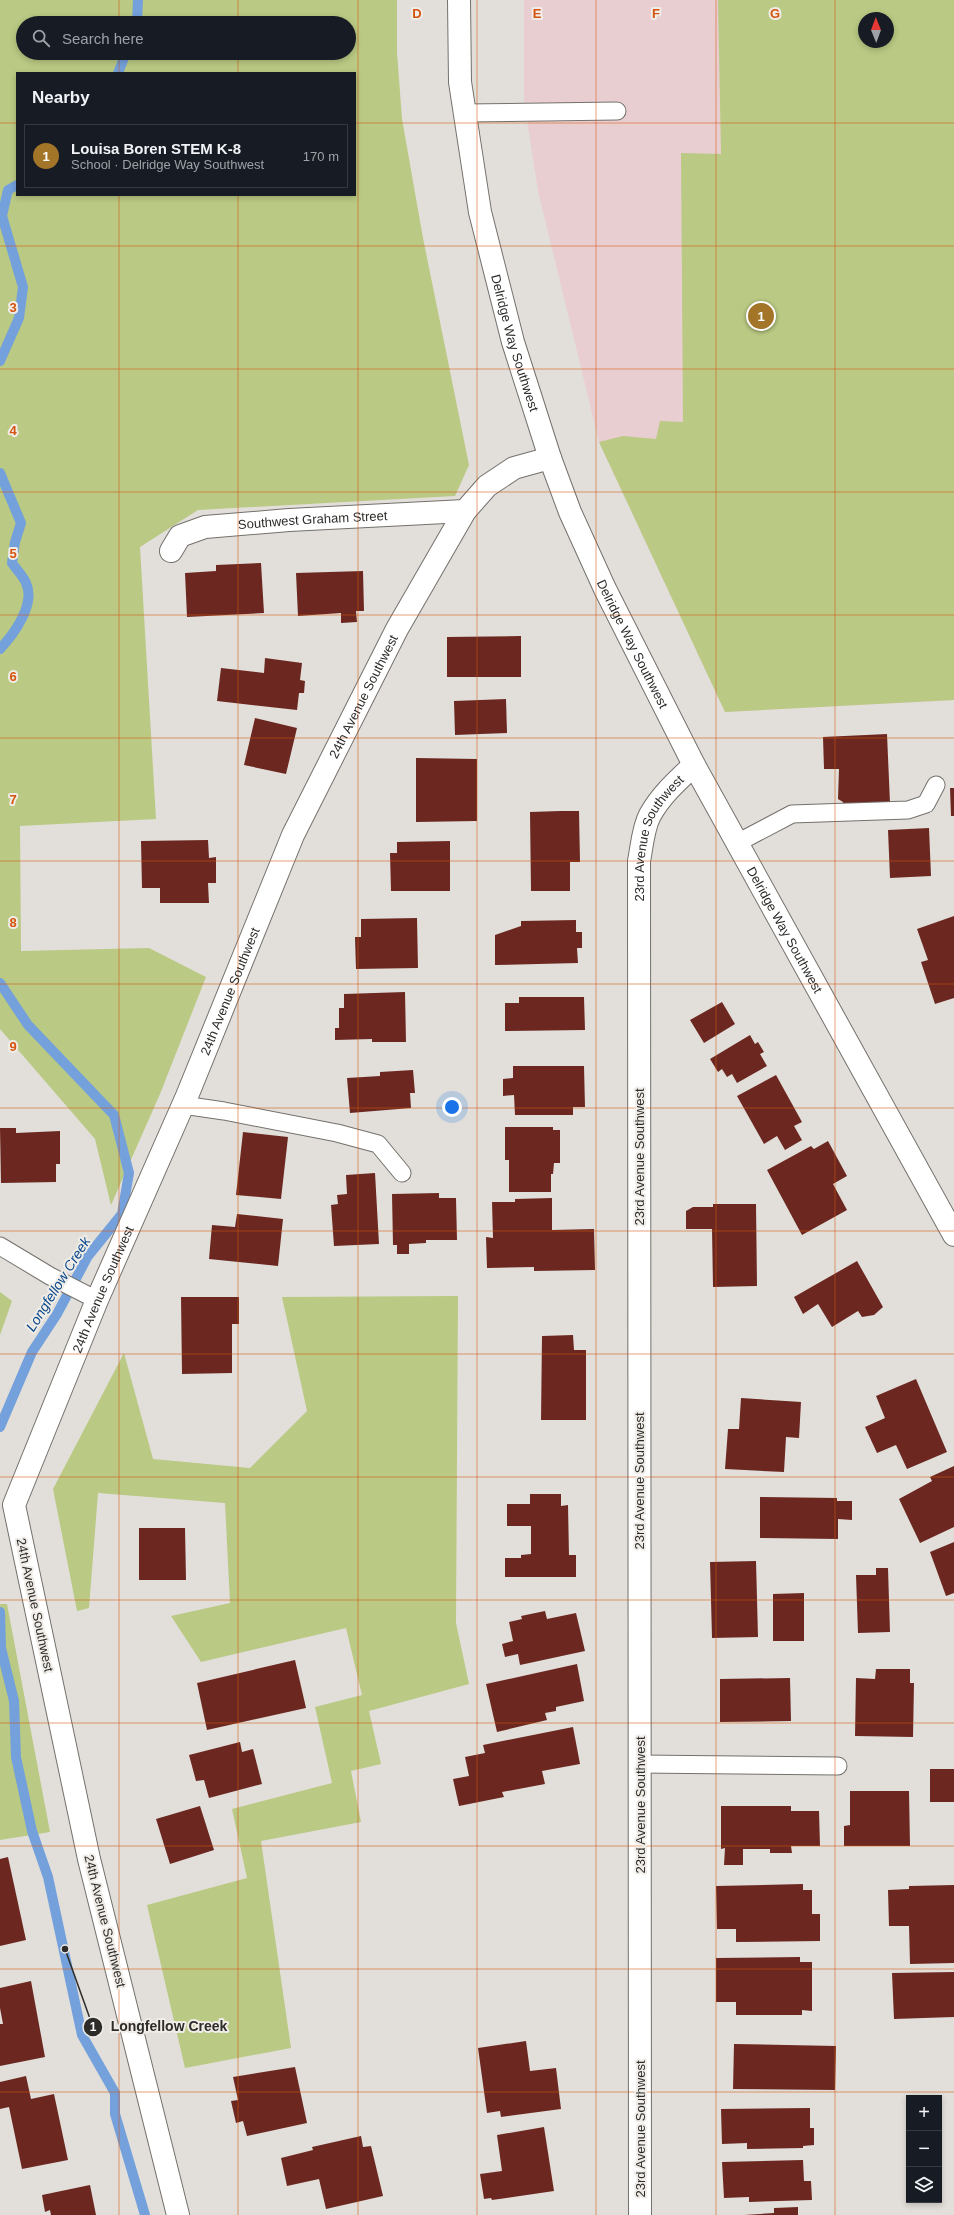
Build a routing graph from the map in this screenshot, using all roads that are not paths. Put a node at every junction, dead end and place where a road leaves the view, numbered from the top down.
1 (459, 0) edge
2 (617, 111) dead end
3 (464, 113) junction
4 (550, 458) junction
5 (464, 511) junction
6 (171, 551) dead end
7 (694, 765) junction
8 (936, 784) dead end
9 (737, 843) junction
10 (183, 1105) junction
11 (402, 1173) dead end
12 (954, 1235) edge
13 (0, 1246) edge
14 (90, 1296) junction
15 (7, 1513) edge
16 (640, 1764) junction
17 (838, 1766) dead end
18 (178, 2215) edge
19 (640, 2215) edge

1 - 3 street, Delridge Way Southwest
2 - 3 lane
3 - 4 street, Delridge Way Southwest
4 - 5 street, 24th Avenue Southwest
4 - 7 street, Delridge Way Southwest
5 - 6 street, Southwest Graham Street
5 - 10 street, 24th Avenue Southwest
7 - 9 street, Delridge Way Southwest
7 - 16 street, 23rd Avenue Southwest
8 - 9 lane
9 - 12 street, Delridge Way Southwest
10 - 11 lane
10 - 14 street, 24th Avenue Southwest
13 - 14 lane
14 - 15 street, 24th Avenue Southwest
15 - 18 street, 24th Avenue Southwest
16 - 17 lane
16 - 19 street, 23rd Avenue Southwest

